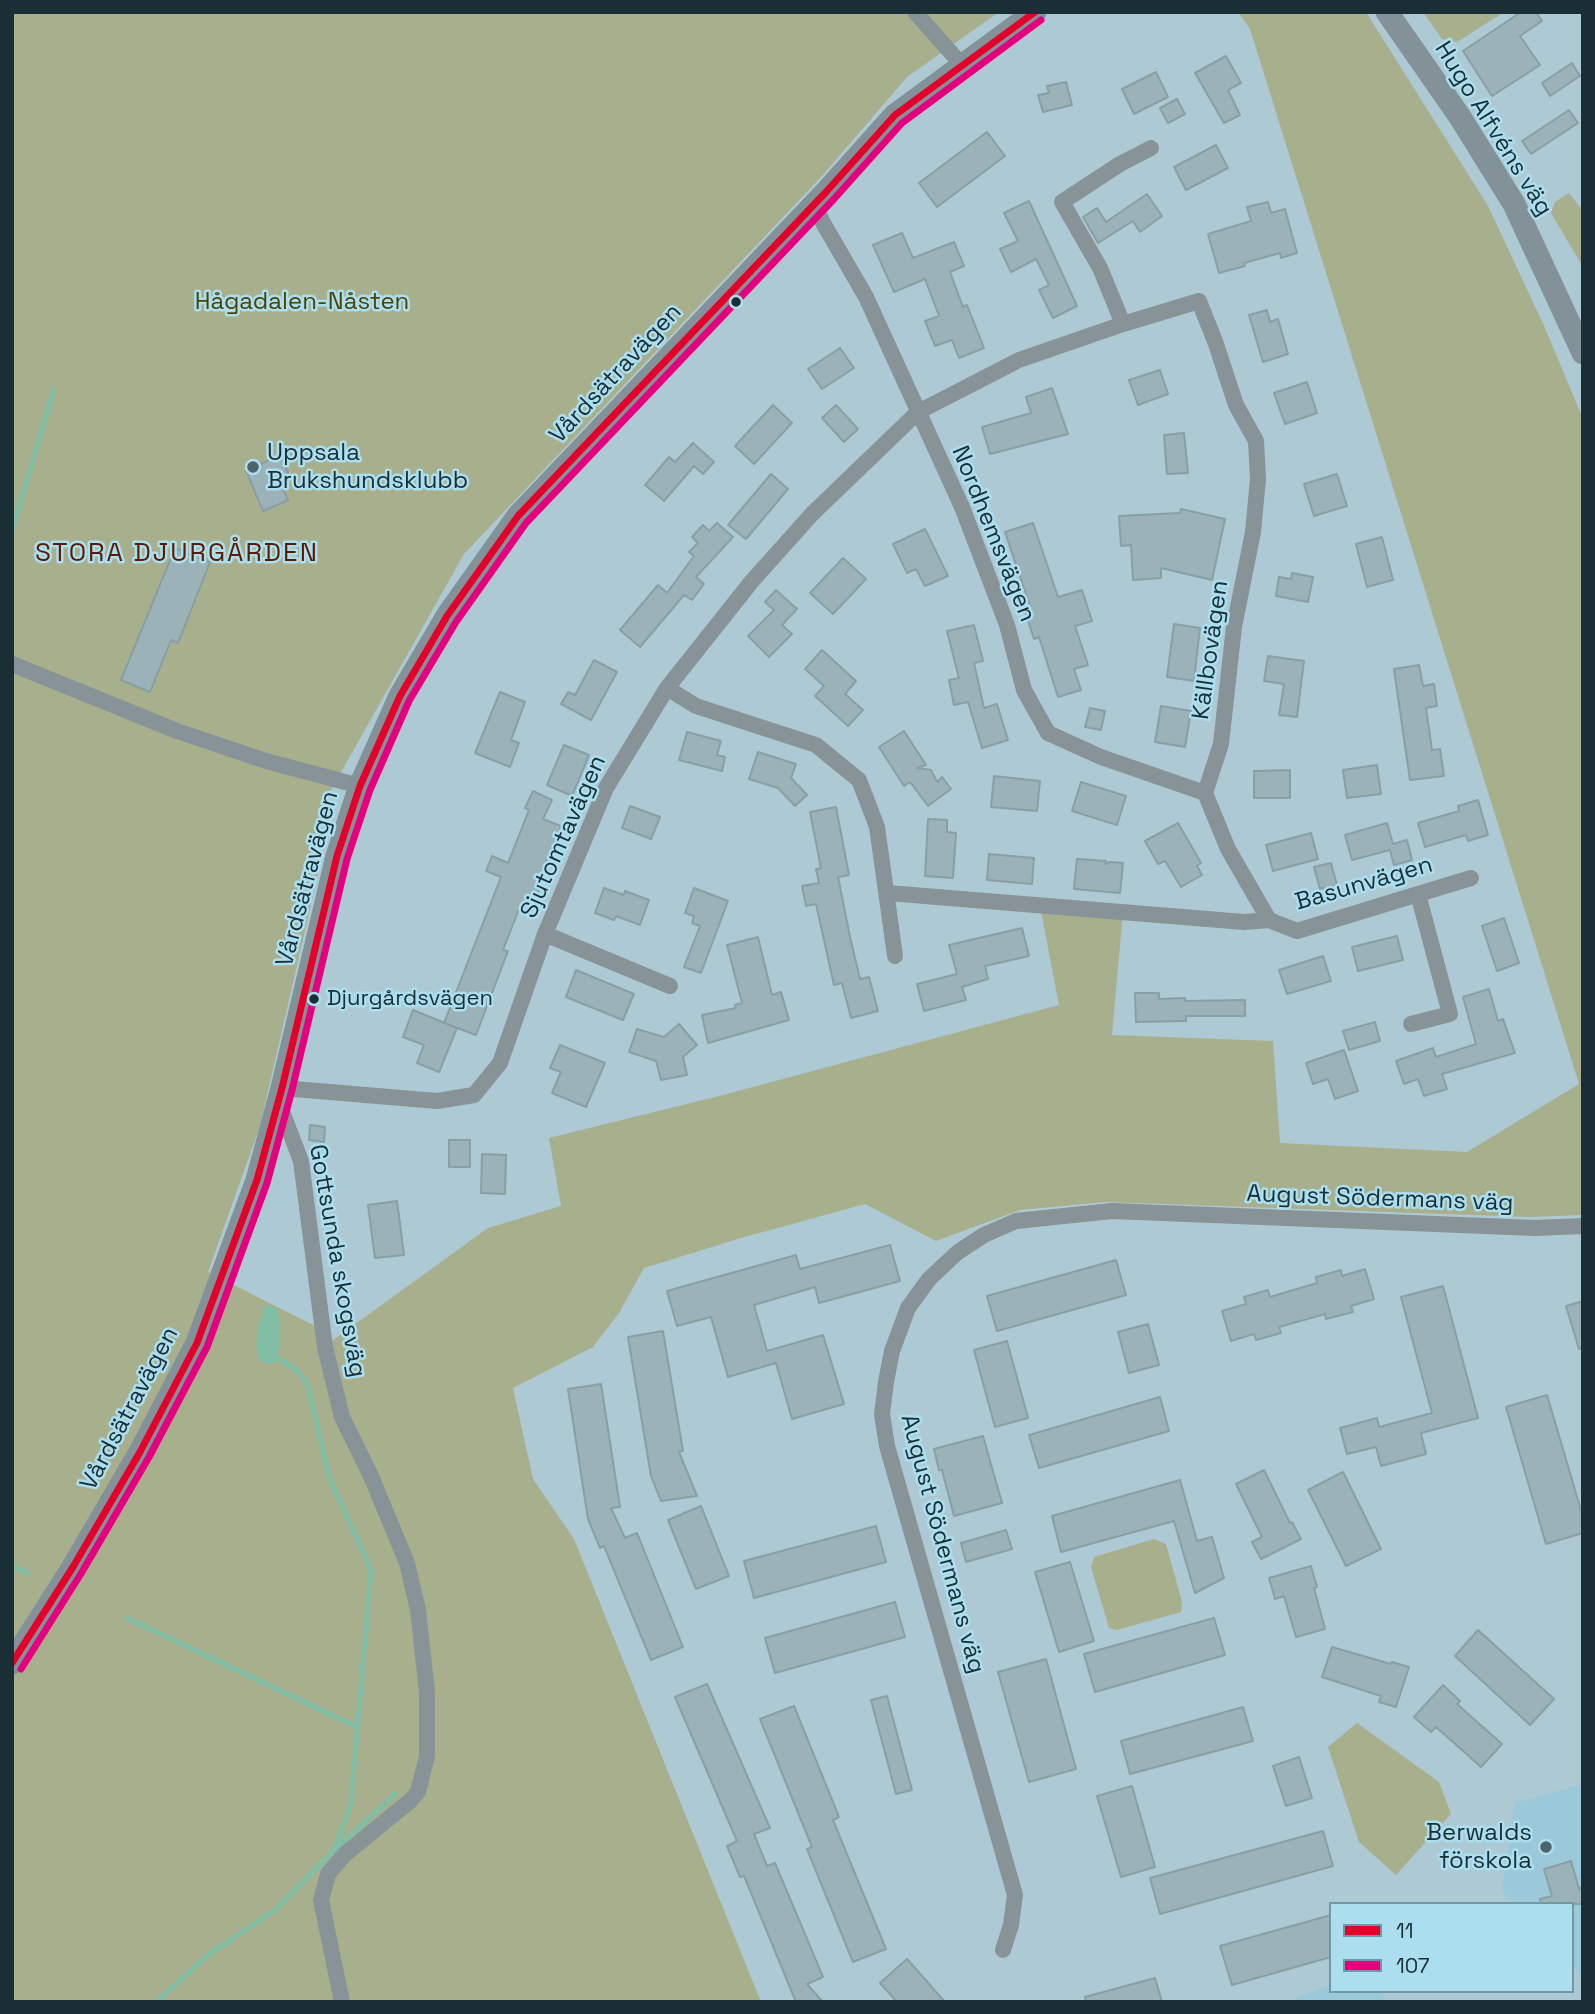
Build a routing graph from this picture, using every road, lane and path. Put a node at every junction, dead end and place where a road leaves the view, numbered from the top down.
1 (915, 12) edge
2 (1035, 12) edge
3 (1387, 12) edge
4 (962, 65) junction
5 (1151, 148) dead end
6 (814, 203) junction
7 (1123, 324) junction
8 (1583, 354) edge
9 (918, 412) junction
10 (12, 664) edge
11 (667, 688) junction
12 (360, 786) junction
13 (1205, 793) junction
14 (1471, 878) dead end
15 (888, 893) junction
16 (1418, 894) junction
17 (1269, 920) junction
18 (545, 934) junction
19 (895, 956) dead end
20 (670, 986) dead end
21 (1411, 1024) dead end
22 (280, 1095) junction
23 (1583, 1226) edge
24 (12, 1663) edge
25 (1003, 1950) dead end
26 (342, 2002) edge

1 - 4 street
2 - 4 street, Vårdsätravägen
3 - 8 street, Hugo Alfvéns väg
4 - 6 street, Vårdsätravägen
5 - 7 street
6 - 9 street, Nordhemsvägen
6 - 12 street, Vårdsätravägen
7 - 9 street, Källbovägen
7 - 13 street, Källbovägen
9 - 11 street, Sjutomtavägen
9 - 13 street, Nordhemsvägen
10 - 12 street
11 - 15 street
11 - 18 street, Sjutomtavägen
12 - 22 street, Vårdsätravägen
13 - 17 street
14 - 16 street, Basunvägen
15 - 17 street
15 - 19 street
16 - 17 street, Basunvägen
16 - 21 street
18 - 20 street
18 - 22 street, Sjutomtavägen
22 - 24 street, Vårdsätravägen
22 - 26 street, Gottsunda skogsväg
23 - 25 street, August Södermans väg

